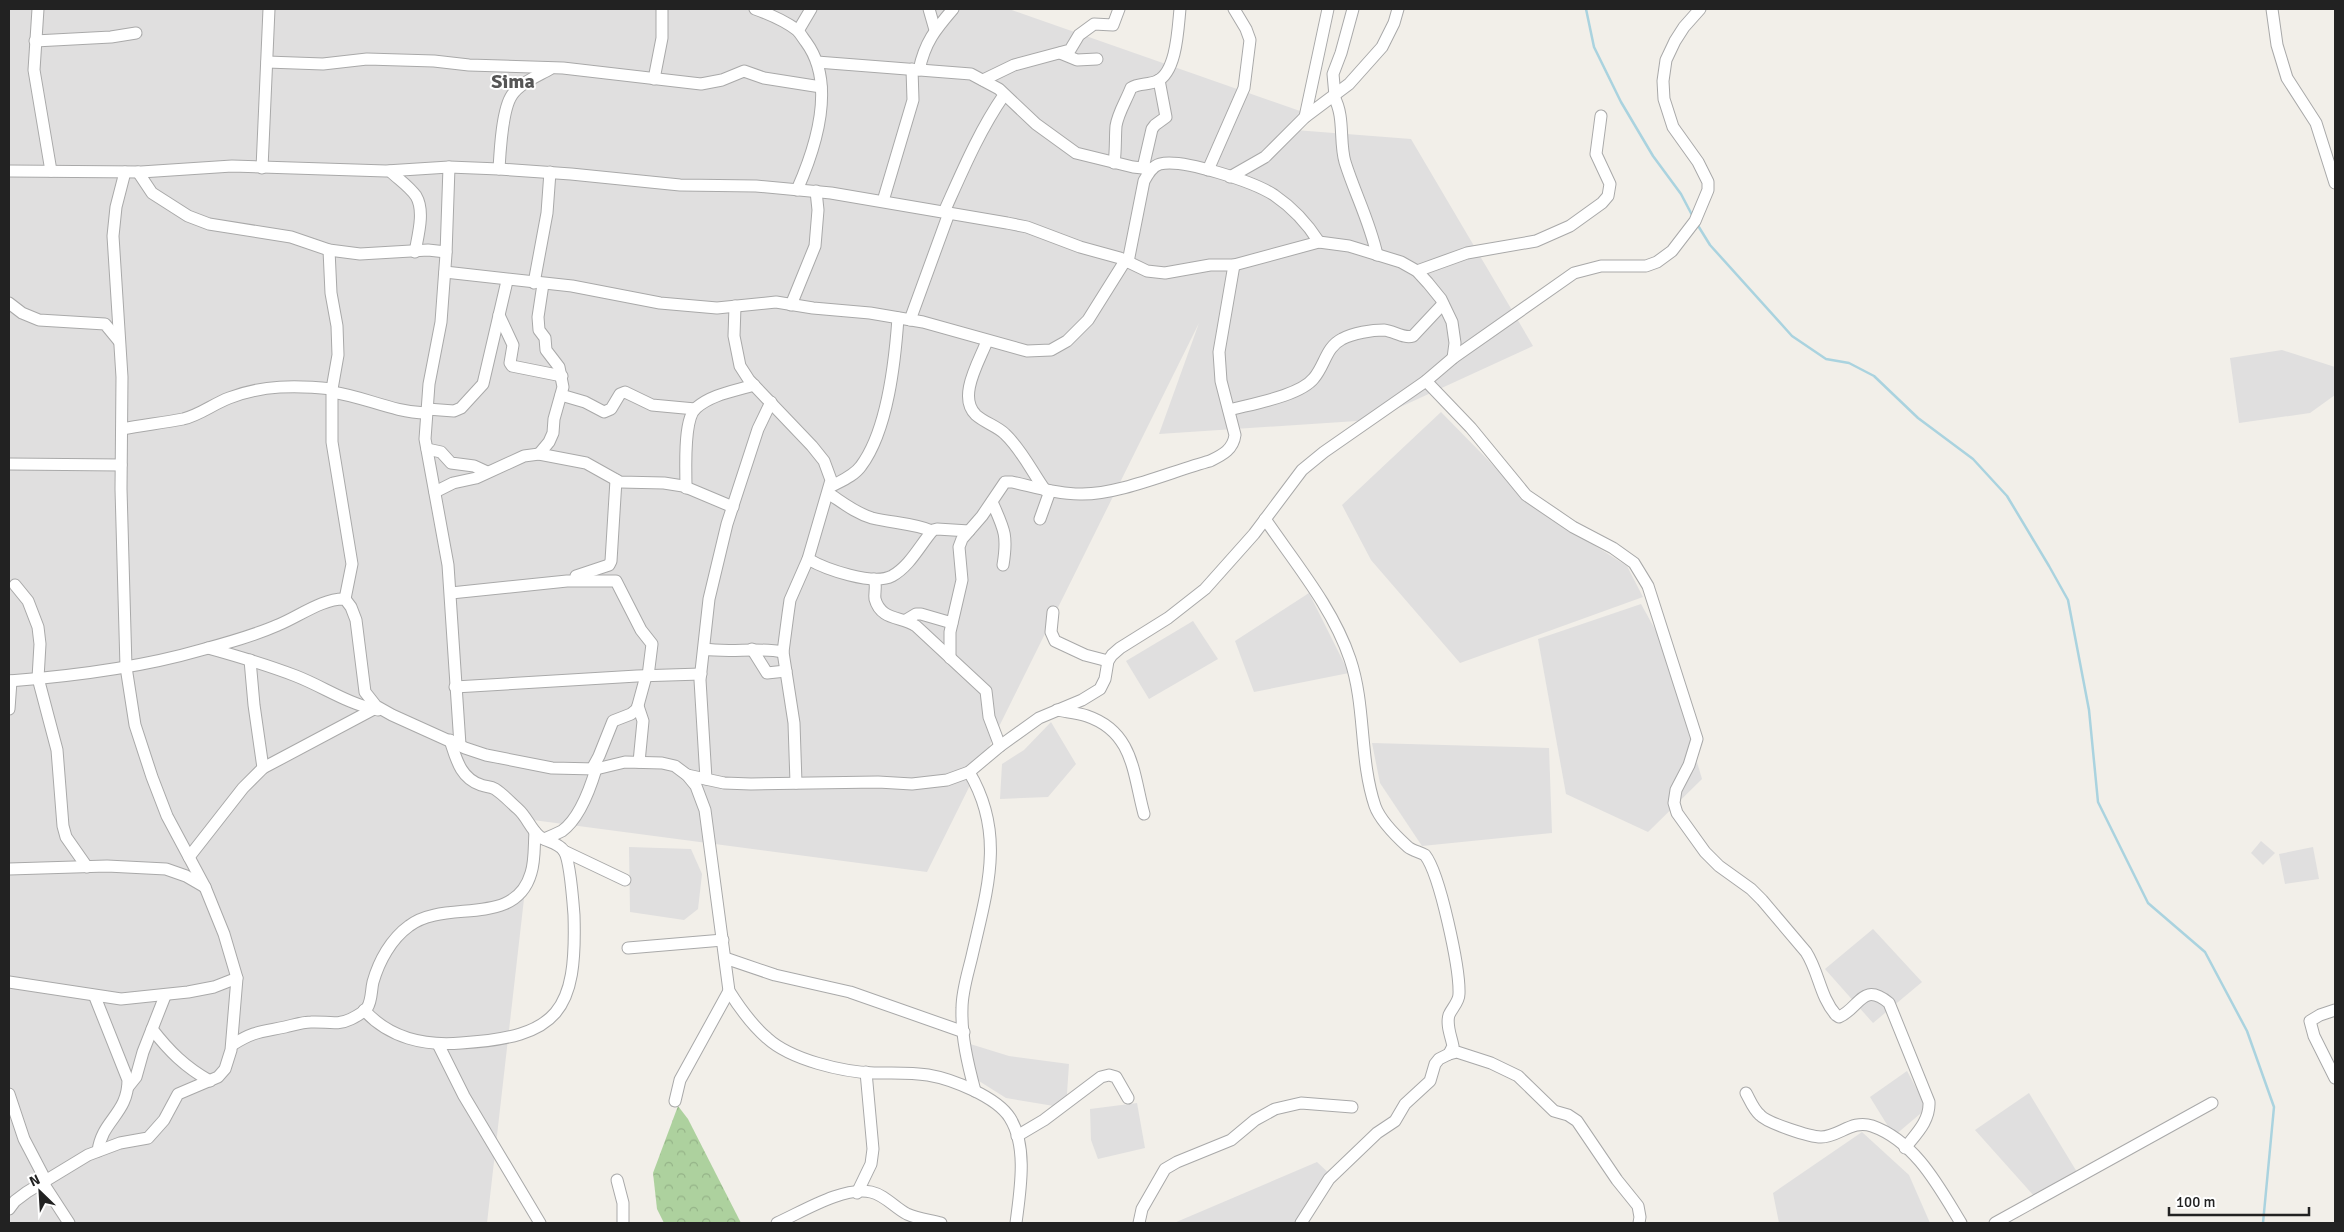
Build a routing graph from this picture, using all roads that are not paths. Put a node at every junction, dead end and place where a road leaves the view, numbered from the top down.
1 (38, 9) edge
2 (269, 9) edge
3 (662, 9) edge
4 (755, 9) edge
5 (811, 9) edge
6 (929, 9) edge
7 (953, 9) edge
8 (1119, 9) edge
9 (1180, 9) edge
10 (1234, 9) edge
11 (1328, 9) edge
12 (1353, 9) edge
13 (1398, 9) edge
14 (1700, 9) edge
15 (2272, 9) edge
16 (935, 30) junction
17 (798, 31) junction
18 (136, 33) dead end
19 (35, 41) junction
20 (1060, 53) junction
21 (1097, 59) dead end
22 (267, 62) junction
23 (817, 62) junction
24 (552, 68) junction
25 (915, 70) junction
26 (654, 79) junction
27 (983, 80) junction
28 (1159, 80) junction
29 (821, 87) junction
30 (1004, 95) junction
31 (1334, 97) junction
32 (1601, 116) dead end
33 (1306, 117) junction
34 (1114, 163) junction
35 (449, 167) junction
36 (262, 168) junction
37 (1147, 168) junction
38 (499, 169) junction
39 (1208, 170) junction
40 (9, 171) edge
41 (52, 171) junction
42 (390, 171) junction
43 (125, 172) junction
44 (138, 172) junction
45 (550, 172) junction
46 (1230, 177) junction
47 (2335, 183) edge
48 (797, 190) junction
49 (816, 192) junction
50 (883, 201) junction
51 (947, 213) junction
52 (1319, 242) junction
53 (329, 250) junction
54 (415, 252) junction
55 (446, 252) junction
56 (1377, 254) junction
57 (1127, 261) junction
58 (1234, 265) junction
59 (1417, 271) junction
60 (445, 272) junction
61 (507, 280) junction
62 (538, 283) junction
63 (9, 303) edge
64 (792, 304) junction
65 (1443, 304) junction
66 (735, 306) junction
67 (499, 315) junction
68 (904, 319) junction
69 (987, 341) junction
70 (120, 343) junction
71 (1453, 358) junction
72 (562, 376) junction
73 (1426, 381) junction
74 (754, 385) junction
75 (332, 390) junction
76 (561, 395) junction
77 (771, 402) junction
78 (695, 409) junction
79 (1229, 410) junction
80 (427, 411) junction
81 (122, 429) junction
82 (426, 449) junction
83 (539, 454) junction
84 (9, 464) edge
85 (121, 465) junction
86 (487, 472) junction
87 (616, 480) junction
88 (686, 488) junction
89 (829, 490) junction
90 (1048, 490) junction
91 (435, 492) junction
92 (992, 502) junction
93 (733, 507) junction
94 (1040, 519) dead end
95 (1265, 519) junction
96 (932, 531) junction
97 (969, 531) junction
98 (808, 559) junction
99 (1004, 565) dead end
100 (874, 579) junction
101 (566, 581) junction
102 (15, 585) dead end
103 (451, 593) junction
104 (345, 599) junction
105 (1053, 612) dead end
106 (906, 620) junction
107 (952, 623) junction
108 (208, 648) junction
109 (704, 649) junction
110 (752, 649) junction
111 (783, 652) junction
112 (950, 658) junction
113 (250, 660) junction
114 (1108, 661) junction
115 (126, 667) junction
116 (786, 671) junction
117 (701, 674) junction
118 (647, 676) junction
119 (38, 678) junction
120 (10, 681) edge
121 (456, 688) junction
122 (638, 706) junction
123 (9, 709) edge
124 (379, 710) junction
125 (1057, 710) junction
126 (455, 743) junction
127 (1000, 746) junction
128 (639, 762) junction
129 (263, 768) junction
130 (594, 769) junction
131 (969, 772) junction
132 (687, 775) junction
133 (706, 779) junction
134 (796, 783) junction
135 (1144, 814) dead end
136 (539, 836) junction
137 (564, 851) junction
138 (189, 857) junction
139 (87, 867) junction
140 (9, 869) edge
141 (625, 880) dead end
142 (205, 887) junction
143 (723, 940) junction
144 (628, 948) dead end
145 (725, 958) junction
146 (237, 978) junction
147 (9, 982) edge
148 (729, 991) junction
149 (165, 996) junction
150 (96, 997) junction
151 (364, 1010) junction
152 (2335, 1010) edge
153 (152, 1029) junction
154 (964, 1032) junction
155 (438, 1044) junction
156 (232, 1045) junction
157 (1449, 1054) junction
158 (866, 1072) junction
159 (2335, 1078) edge
160 (210, 1081) junction
161 (128, 1087) junction
162 (975, 1091) junction
163 (1746, 1093) dead end
164 (9, 1094) edge
165 (1128, 1098) dead end
166 (674, 1101) dead end
167 (2212, 1103) dead end
168 (1352, 1107) dead end
169 (1017, 1136) junction
170 (1905, 1148) junction
171 (98, 1151) junction
172 (617, 1180) dead end
173 (44, 1182) junction
174 (857, 1193) junction
175 (9, 1208) edge
176 (69, 1223) edge
177 (540, 1223) edge
178 (622, 1223) edge
179 (777, 1223) edge
180 (941, 1223) edge
181 (1016, 1223) edge
182 (1139, 1223) edge
183 (1301, 1223) edge
184 (1638, 1223) edge
185 (1961, 1223) edge
186 (1995, 1223) edge

1 - 19 street
2 - 22 street
3 - 26 street
4 - 17 street
5 - 17 street
6 - 16 street
7 - 16 street
8 - 20 street
9 - 28 street
10 - 39 street
11 - 33 street
12 - 31 street
13 - 31 street
14 - 71 street
15 - 47 street
16 - 25 street
17 - 23 street
18 - 19 street
19 - 41 street
20 - 21 street
20 - 27 street
22 - 24 street
22 - 36 street
23 - 25 street
23 - 29 street
24 - 26 street
24 - 38 street
25 - 27 street
25 - 50 street
26 - 29 street
27 - 30 street
28 - 34 street
28 - 37 street
29 - 48 street
30 - 34 street
30 - 51 street
31 - 33 street
31 - 56 street
32 - 59 street
33 - 46 street
34 - 37 street
35 - 38 street
35 - 42 street
35 - 55 street
36 - 42 street
36 - 44 street
37 - 39 street
37 - 57 street
38 - 45 street
39 - 46 street
40 - 41 street
41 - 43 street
42 - 54 street
43 - 44 street
43 - 70 street
44 - 53 street
45 - 48 street
45 - 62 street
46 - 52 street
48 - 49 street
49 - 50 street
49 - 64 street
50 - 51 street
51 - 57 street
51 - 68 street
52 - 56 street
52 - 58 street
53 - 54 street
53 - 75 street
54 - 55 street
55 - 60 street
56 - 59 street
57 - 58 street
57 - 69 street
58 - 79 street
59 - 65 street
60 - 61 street
60 - 80 street
61 - 62 street
61 - 67 street
62 - 66 street
62 - 72 street
63 - 70 street
64 - 66 street
64 - 68 street
65 - 71 street
65 - 79 street
66 - 74 street
67 - 72 street
67 - 80 street
68 - 69 street
68 - 89 street
69 - 90 street
70 - 81 street
71 - 73 street
72 - 76 street
73 - 95 street
73 - 170 street
74 - 77 street
74 - 78 street
75 - 80 street
75 - 81 street
75 - 104 street
76 - 78 street
76 - 83 street
77 - 89 street
77 - 93 street
78 - 88 street
79 - 90 street
80 - 82 street
81 - 85 street
82 - 86 street
82 - 91 street
83 - 86 street
83 - 87 street
84 - 85 street
85 - 115 street
86 - 91 street
87 - 88 street
87 - 101 street
88 - 93 street
89 - 96 street
89 - 98 street
90 - 92 street
90 - 94 street
91 - 103 street
92 - 97 street
92 - 99 street
93 - 109 street
95 - 114 street
95 - 157 street
96 - 97 street
96 - 100 street
97 - 107 street
98 - 100 street
98 - 111 street
100 - 106 street
101 - 103 street
101 - 118 street
102 - 119 street
103 - 121 street
104 - 108 street
104 - 124 street
105 - 114 street
106 - 107 street
106 - 112 street
107 - 112 street
108 - 113 street
108 - 115 street
109 - 110 street
109 - 117 street
110 - 111 street
110 - 116 street
111 - 116 street
112 - 127 street
113 - 124 street
113 - 129 street
114 - 125 street
115 - 119 street
115 - 138 street
116 - 134 street
117 - 118 street
117 - 133 street
118 - 121 street
118 - 122 street
119 - 120 street
119 - 139 street
120 - 123 street
121 - 126 street
122 - 128 street
122 - 130 street
124 - 126 street
124 - 129 street
125 - 127 street
125 - 135 street
126 - 130 street
126 - 136 street
127 - 131 street
128 - 130 street
128 - 132 street
129 - 138 street
130 - 136 street
131 - 134 street
131 - 154 street
132 - 133 street
132 - 143 street
133 - 134 street
136 - 137 street
136 - 151 street
137 - 141 street
137 - 155 street
138 - 142 street
139 - 140 street
139 - 142 street
142 - 146 street
143 - 144 street
143 - 145 street
145 - 148 street
145 - 154 street
146 - 149 street
146 - 156 street
147 - 150 street
148 - 158 street
148 - 166 street
149 - 150 street
149 - 153 street
150 - 161 street
151 - 155 street
151 - 156 street
152 - 159 street
153 - 160 street
153 - 161 street
154 - 162 street
155 - 177 street
156 - 160 street
157 - 183 street
157 - 184 street
158 - 162 street
158 - 174 street
160 - 171 street
161 - 171 street
162 - 169 street
163 - 170 street
164 - 173 street
165 - 169 street
167 - 186 street
168 - 182 street
169 - 181 street
170 - 185 street
171 - 173 street
172 - 178 street
173 - 175 street
173 - 176 street
174 - 179 street
174 - 180 street

